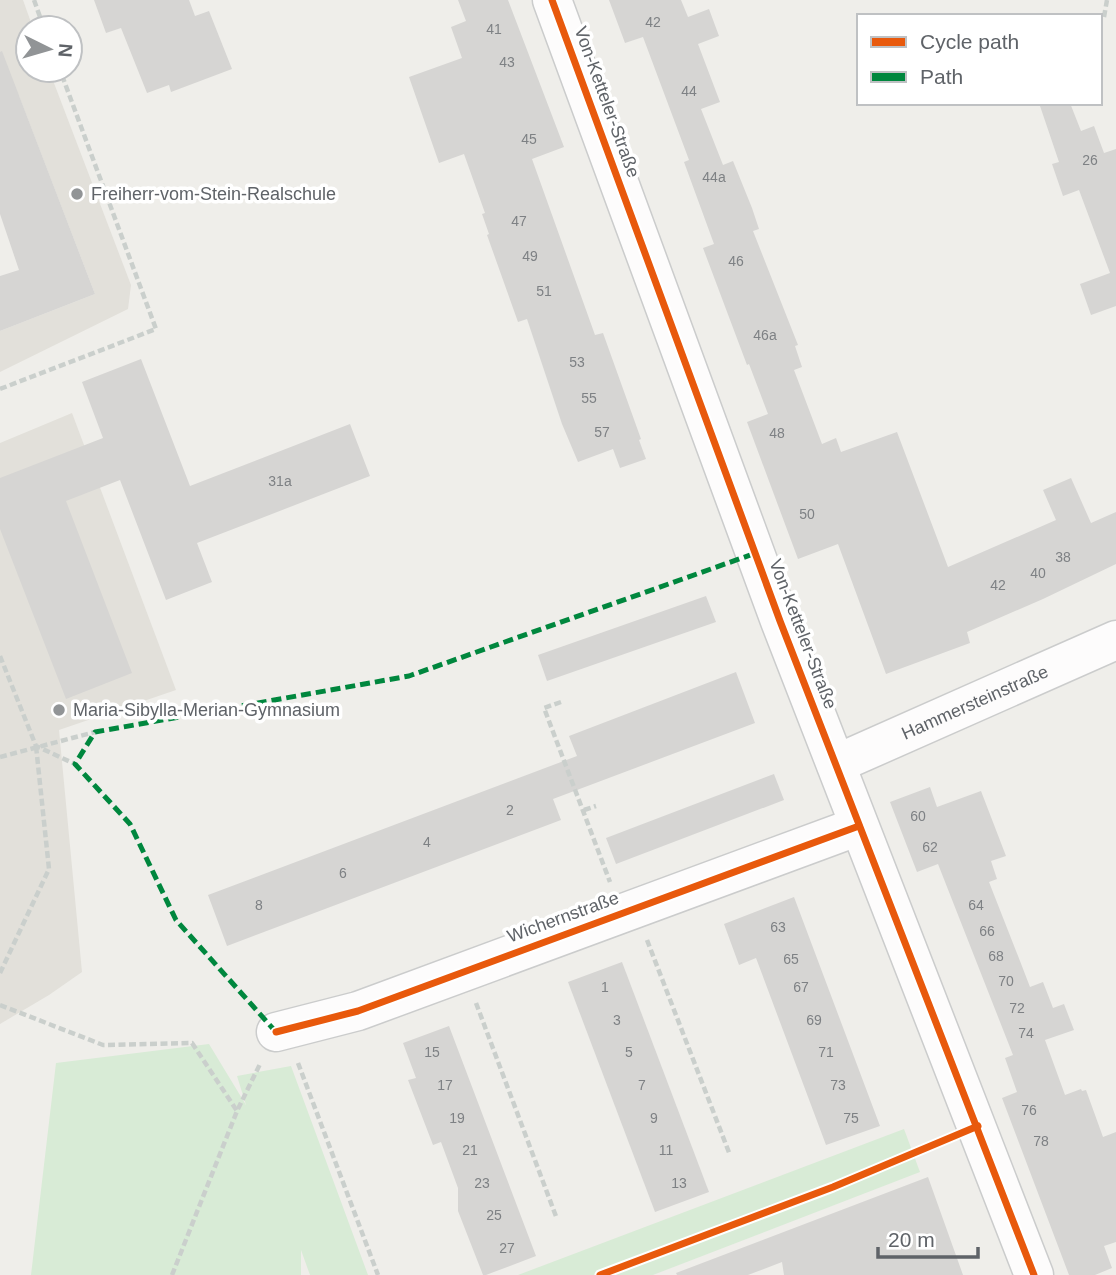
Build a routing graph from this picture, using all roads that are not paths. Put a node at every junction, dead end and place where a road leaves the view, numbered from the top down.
1 (552, 0) edge
2 (1116, 640) edge
3 (836, 764) junction
4 (859, 827) junction
5 (276, 1032) road end
6 (1034, 1275) edge

1 - 3 street, Von-Ketteler-Straße
2 - 3 street, Hammersteinstraße
3 - 4 street, Von-Ketteler-Straße
4 - 5 street, Wichernstraße
4 - 6 street, Von-Ketteler-Straße

